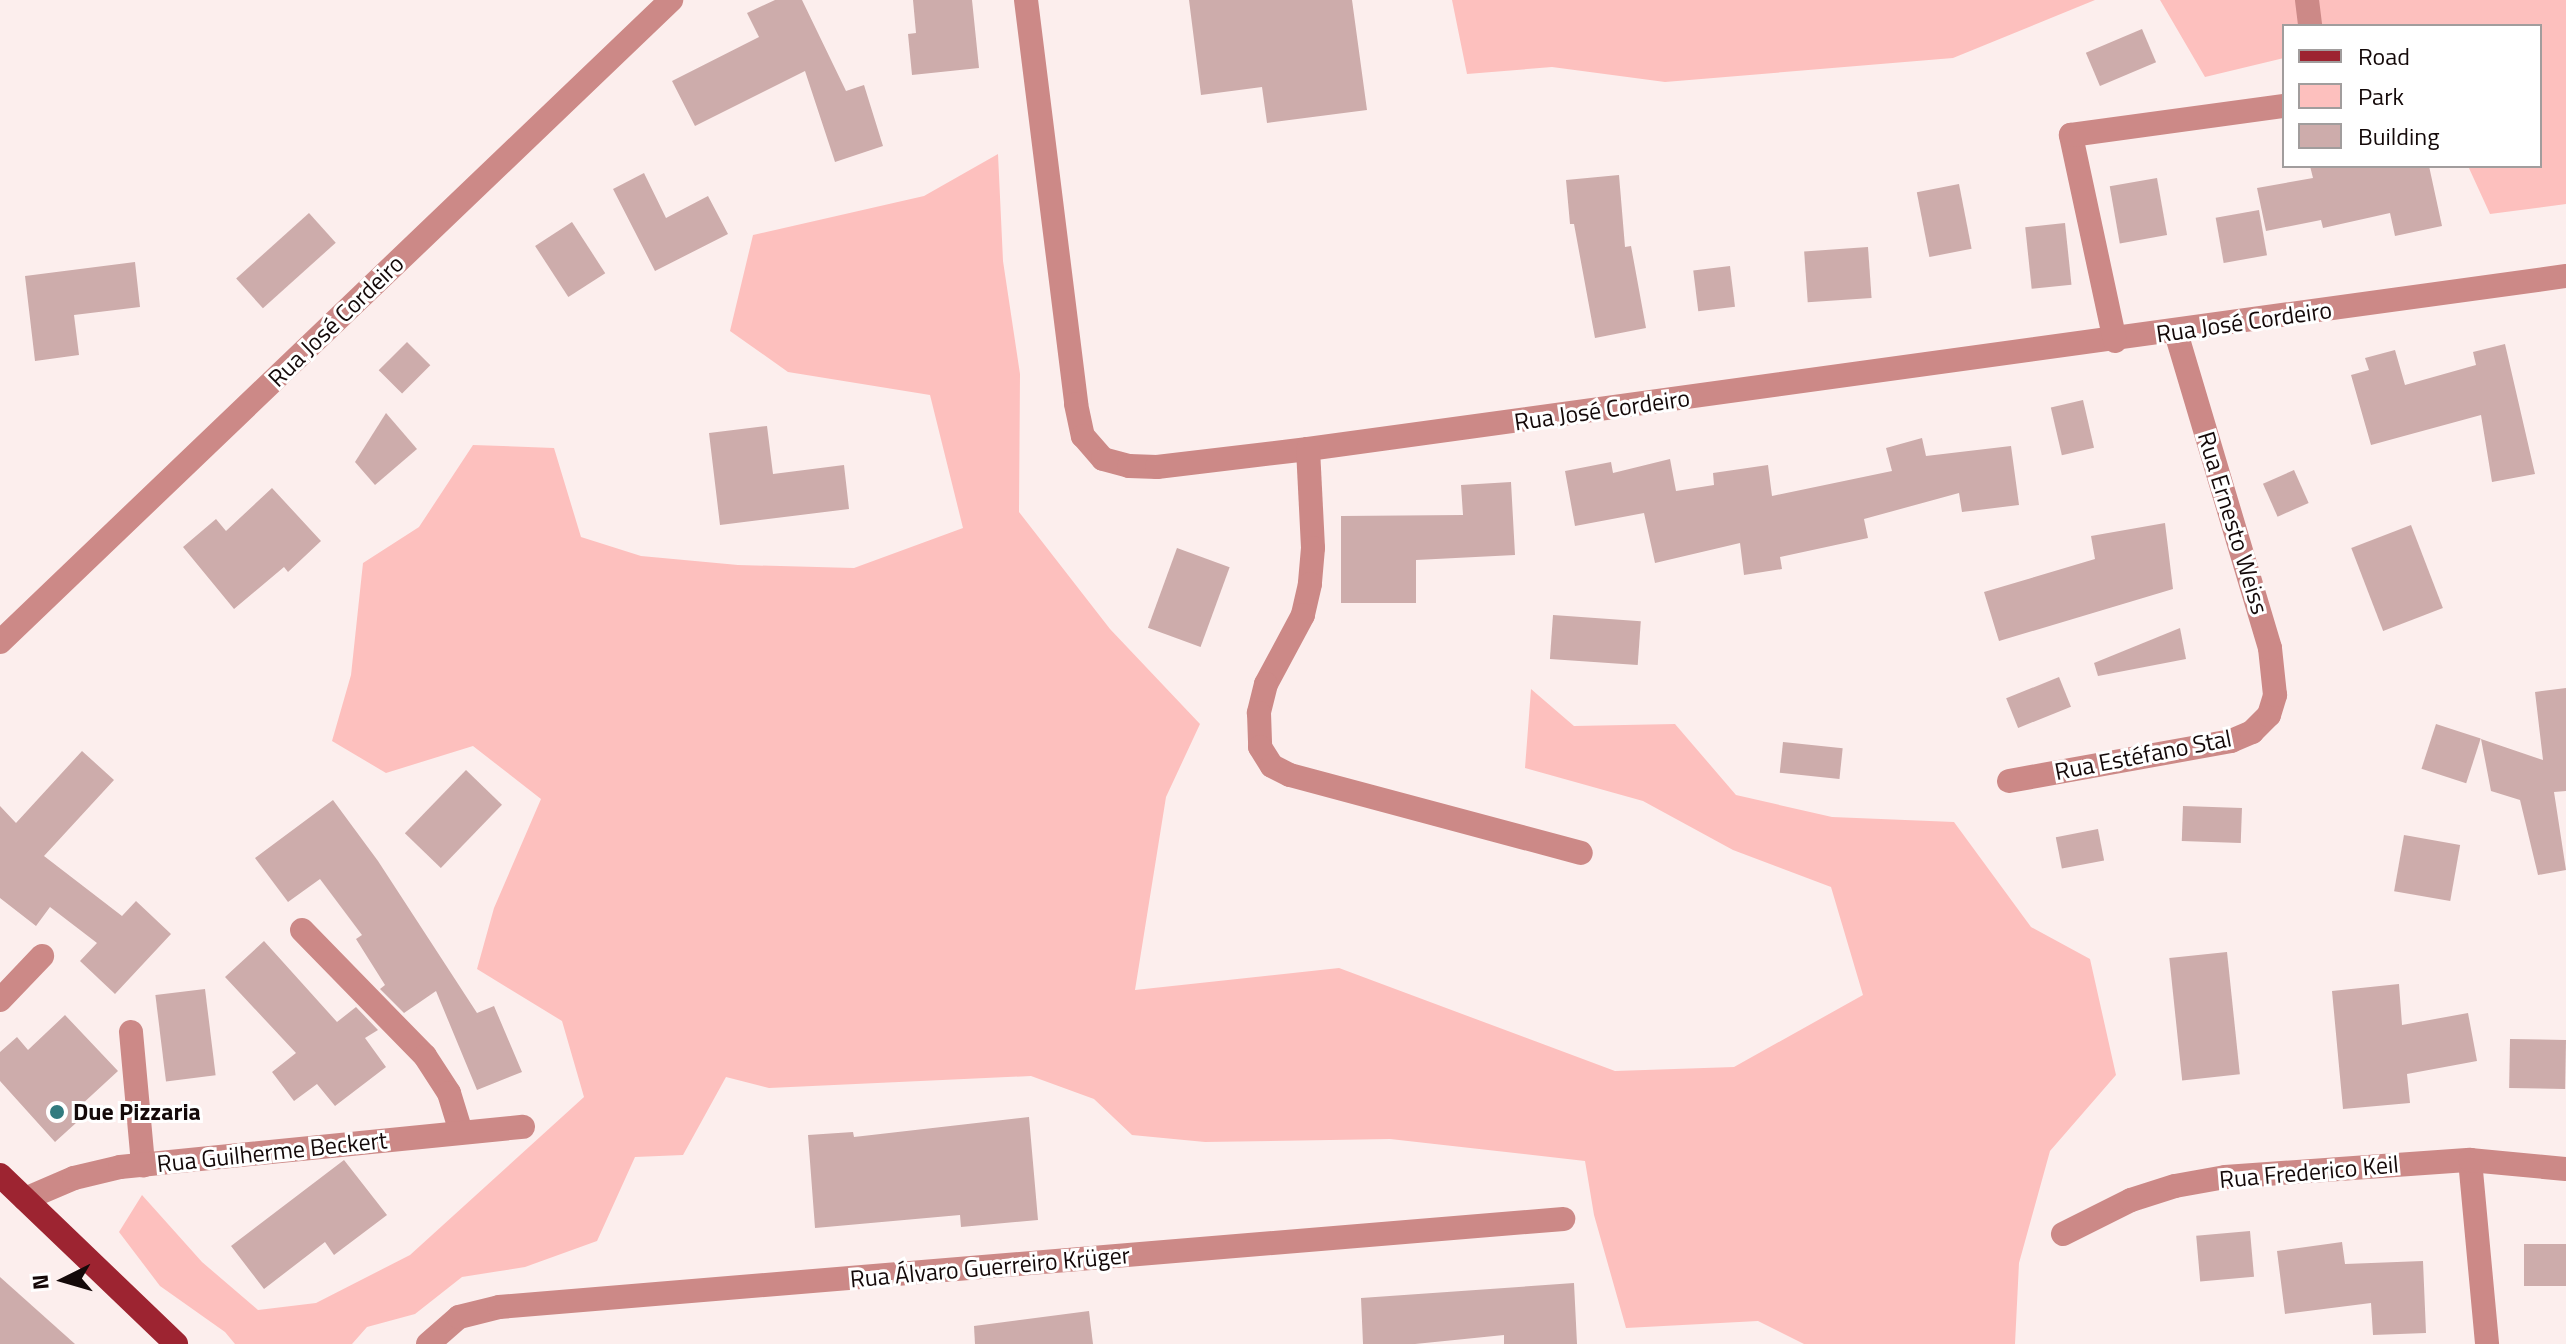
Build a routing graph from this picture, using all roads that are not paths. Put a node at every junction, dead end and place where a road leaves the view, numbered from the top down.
1 (671, 0) edge
2 (1026, 0) edge
3 (2307, 0) edge
4 (2310, 24) edge
5 (2282, 106) edge
6 (2566, 276) edge
7 (2176, 332) junction
8 (2115, 341) junction
9 (1308, 449) junction
10 (0, 642) edge
11 (2269, 715) joint
12 (2009, 781) dead end
13 (1581, 853) dead end
14 (302, 930) dead end
15 (42, 956) dead end
16 (0, 1000) edge
17 (131, 1032) dead end
18 (523, 1127) dead end
19 (461, 1132) junction
20 (2470, 1160) junction
21 (143, 1165) junction
22 (2566, 1169) edge
23 (0, 1175) edge
24 (25, 1199) junction
25 (1563, 1219) dead end
26 (2063, 1234) dead end
27 (176, 1344) edge
28 (428, 1344) edge
29 (2487, 1344) edge

1 - 10 street, Rua José Cordeiro
2 - 9 street, Rua José Cordeiro
3 - 4 street
5 - 8 street
6 - 7 street, Rua José Cordeiro
7 - 8 street, Rua José Cordeiro
7 - 11 street, Rua Ernesto Weiss
8 - 9 street, Rua José Cordeiro
9 - 13 street
11 - 12 street, Rua Estéfano Stal
14 - 19 street
15 - 16 street
17 - 21 street
18 - 19 street, Rua Guilherme Beckert
19 - 21 street, Rua Guilherme Beckert
20 - 22 street, Rua Frederico Keil
20 - 26 street, Rua Frederico Keil
20 - 29 street
21 - 24 street, Rua Guilherme Beckert
23 - 24 main road
24 - 27 main road
25 - 28 street, Rua Álvaro Guerreiro Krüger

